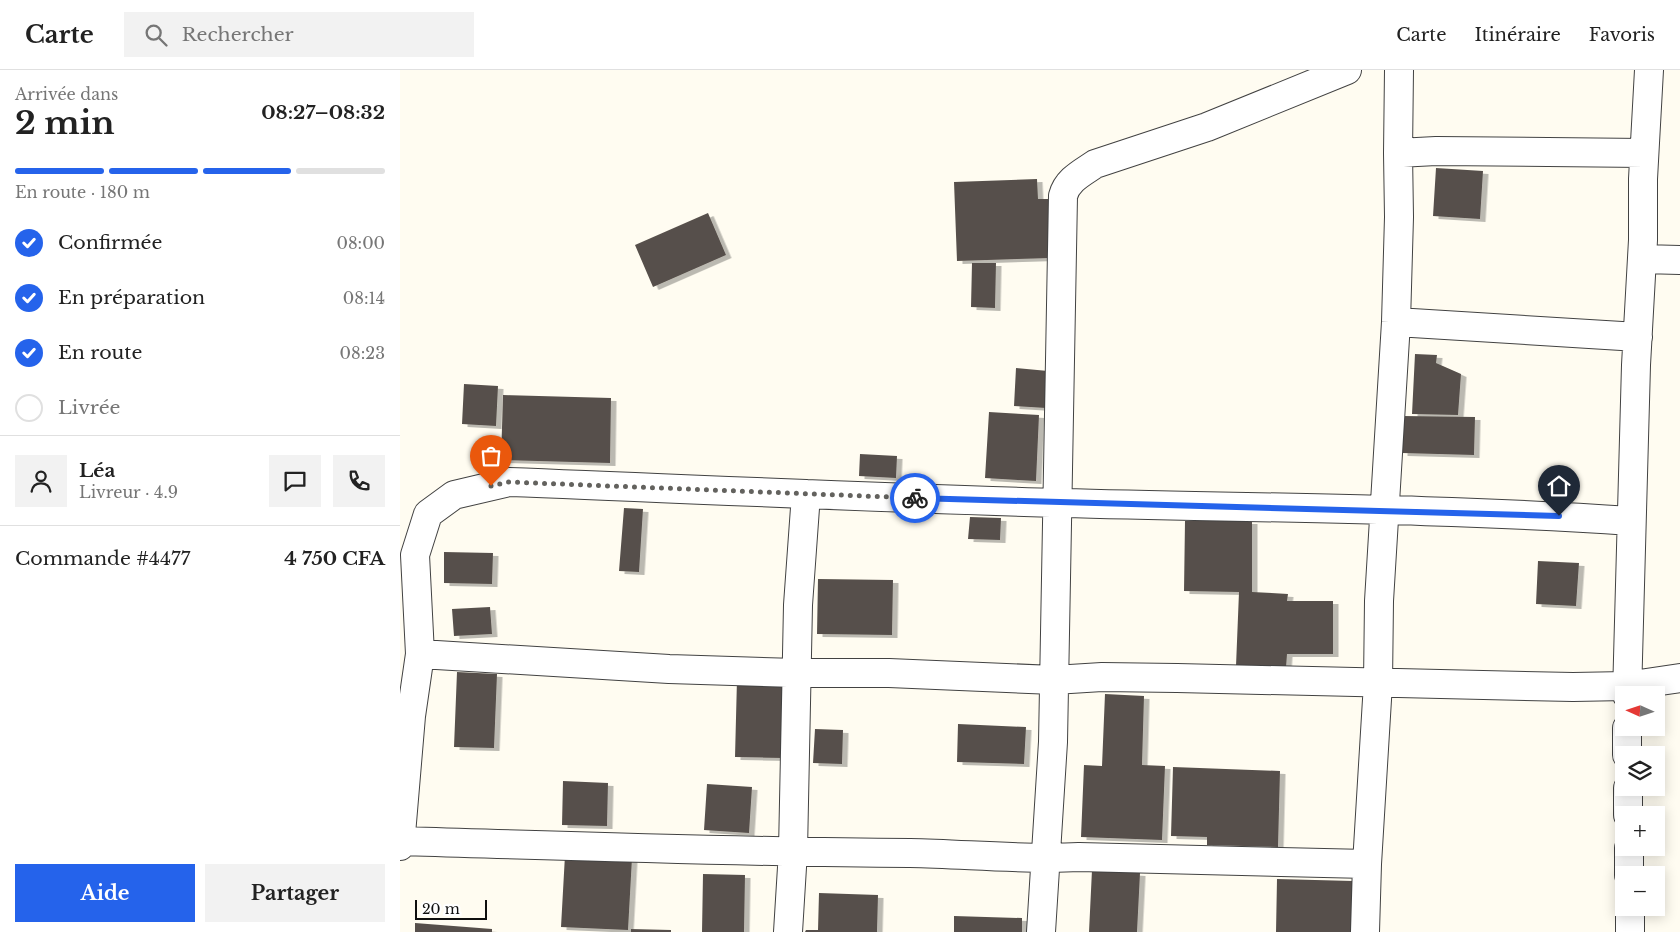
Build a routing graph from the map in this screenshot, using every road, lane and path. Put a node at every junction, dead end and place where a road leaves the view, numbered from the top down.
1 (1347, 70) edge
2 (1399, 70) edge
3 (1648, 70) edge
4 (1398, 152) junction
5 (1644, 154) junction
6 (1642, 259) junction
7 (1680, 260) edge
8 (1396, 322) junction
9 (1638, 337) junction
10 (806, 494) junction
11 (1058, 503) junction
12 (1384, 510) junction
13 (1632, 521) junction
14 (420, 654) junction
15 (796, 673) junction
16 (1680, 678) edge
17 (1054, 680) junction
18 (1378, 683) junction
19 (1626, 686) edge
20 (1644, 686) edge
21 (1615, 689) edge
22 (400, 840) edge
23 (400, 846) edge
24 (792, 851) junction
25 (1046, 859) junction
26 (1367, 864) junction
27 (1630, 916) edge
28 (788, 932) edge
29 (1042, 932) edge
30 (1365, 932) edge
31 (1630, 932) edge

1 - 11 street
2 - 4 street
3 - 5 street
4 - 5 street
4 - 8 street
5 - 6 street
6 - 7 street
6 - 9 street
8 - 9 street
8 - 12 street
9 - 13 street
10 - 11 street
10 - 14 street
10 - 15 street
11 - 12 street
11 - 17 street
12 - 13 street
12 - 18 street
13 - 19 street
14 - 15 street
14 - 22 street
15 - 17 street
15 - 24 street
16 - 20 street
17 - 18 street
17 - 25 street
18 - 21 street
18 - 26 street
22 - 23 street
22 - 24 street
24 - 25 street
24 - 28 street
25 - 26 street
25 - 29 street
26 - 30 street
27 - 31 street

